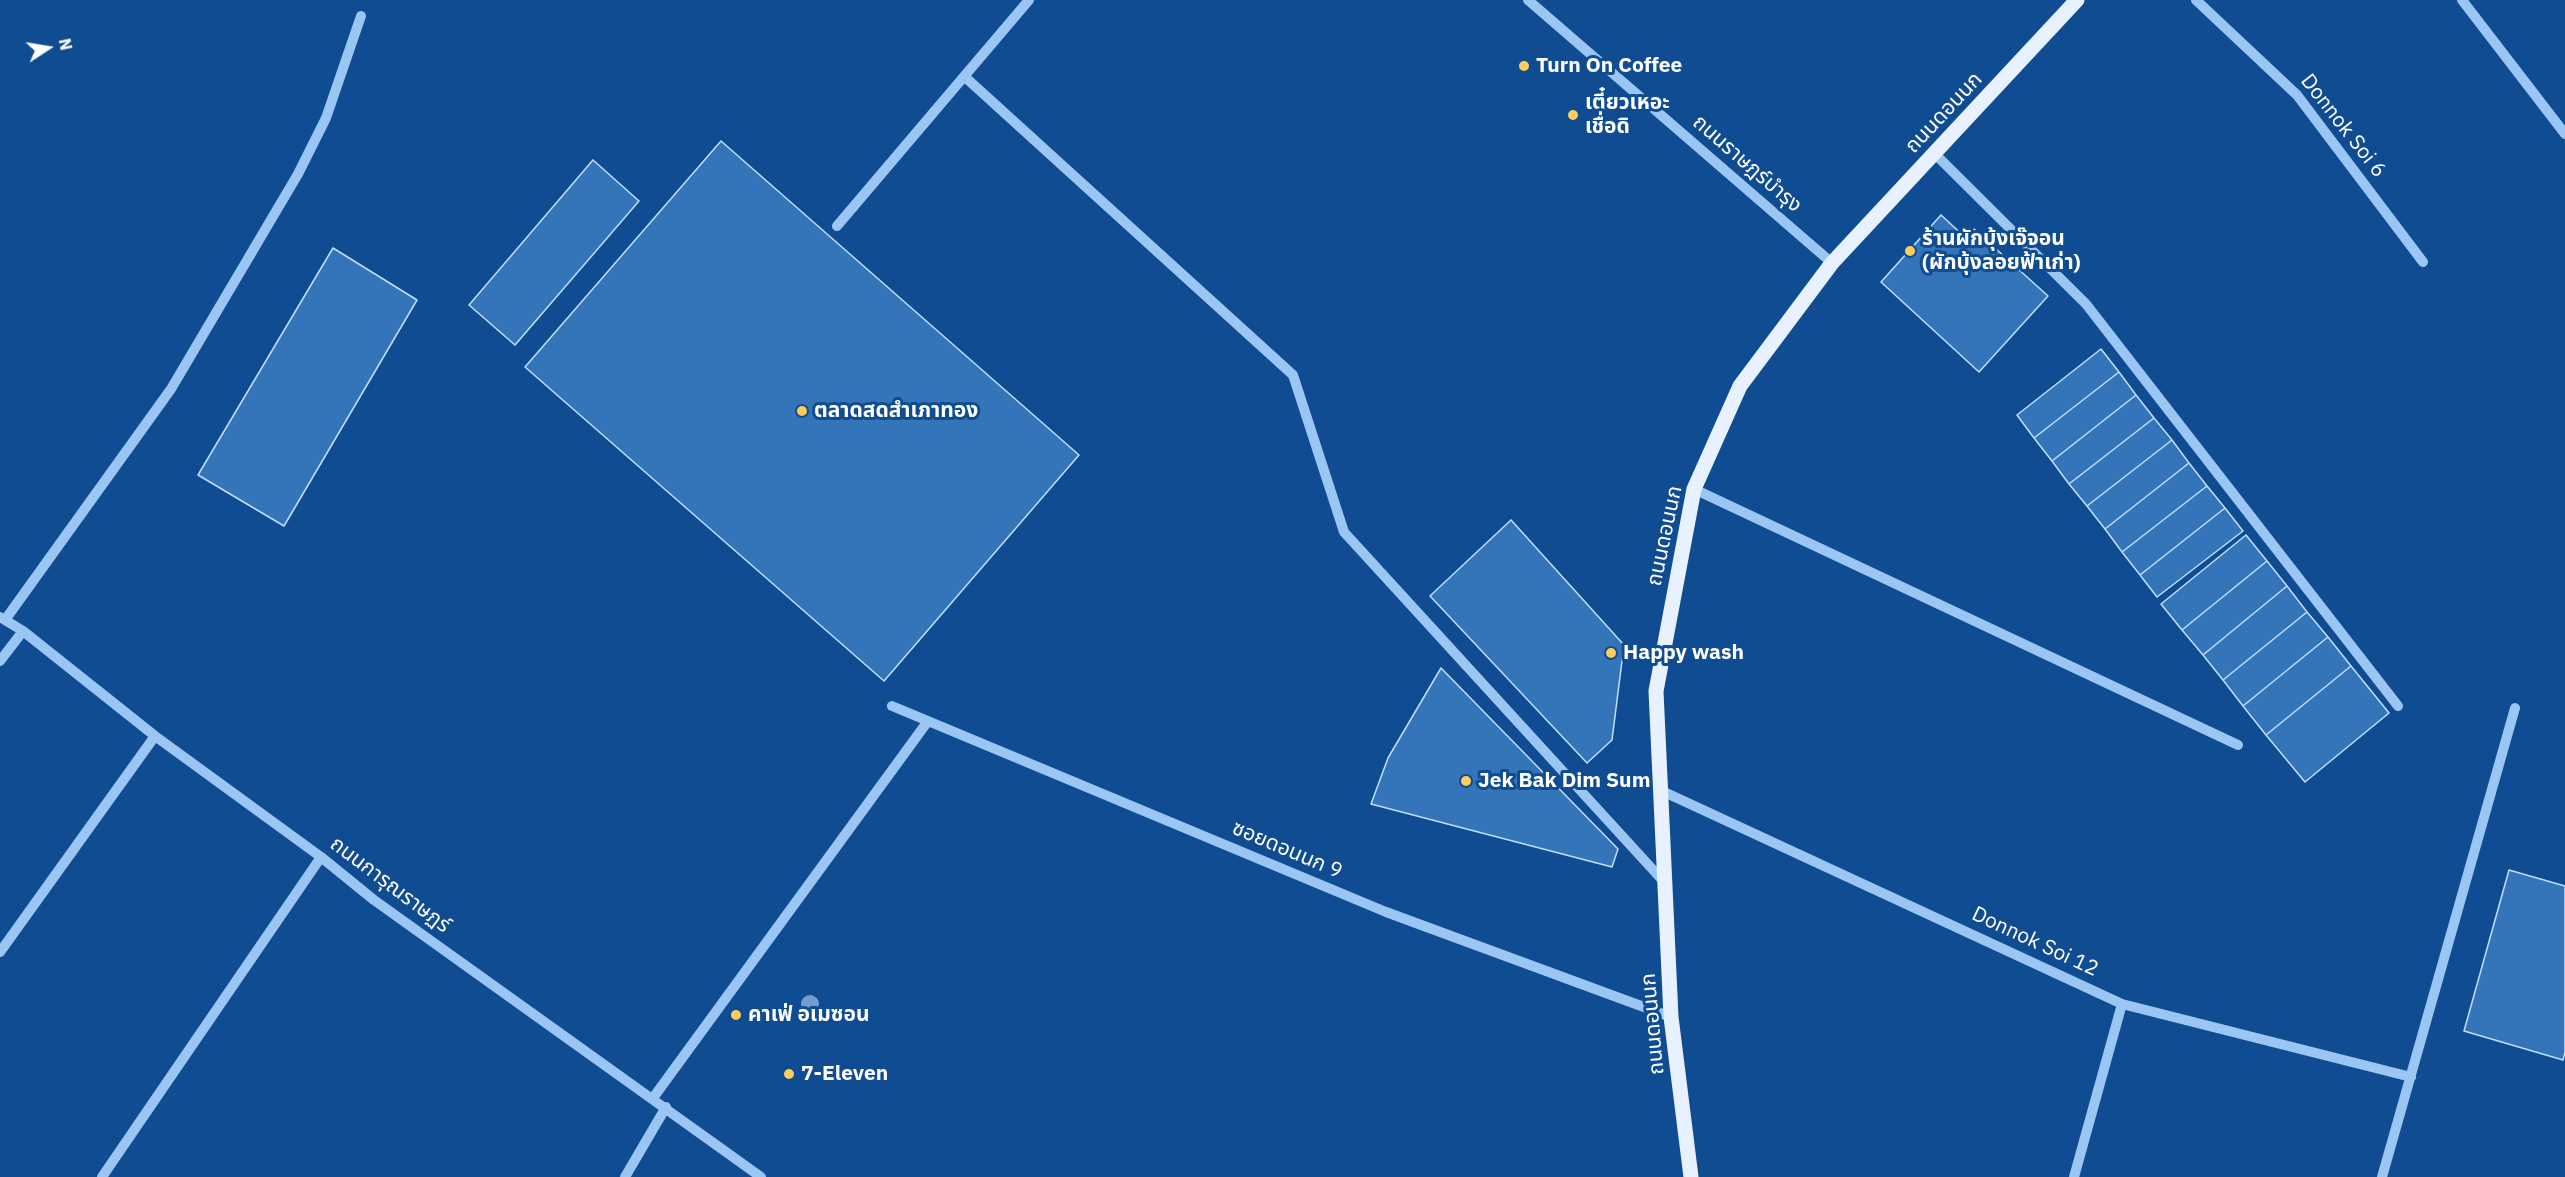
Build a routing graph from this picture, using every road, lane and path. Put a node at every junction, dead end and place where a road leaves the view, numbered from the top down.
1 (1029, 0) edge
2 (1527, 0) edge
3 (2077, 0) edge
4 (2196, 0) edge
5 (2462, 0) edge
6 (361, 16) dead end
7 (965, 77) junction
8 (2565, 134) edge
9 (1935, 154) junction
10 (837, 226) dead end
11 (2423, 262) dead end
12 (1832, 263) junction
13 (1694, 489) junction
14 (3, 619) edge
15 (23, 631) junction
16 (0, 661) edge
17 (892, 706) dead end
18 (2398, 706) dead end
19 (2515, 708) dead end
20 (928, 721) junction
21 (155, 736) junction
22 (2238, 745) dead end
23 (1662, 791) junction
24 (321, 857) junction
25 (1666, 884) junction
26 (0, 952) edge
27 (2122, 1004) junction
28 (1671, 1017) junction
29 (2411, 1077) junction
30 (653, 1098) junction
31 (666, 1107) junction
32 (102, 1177) edge
33 (625, 1177) edge
34 (761, 1177) edge
35 (1691, 1177) edge
36 (2074, 1177) edge
37 (2382, 1177) edge

1 - 7 street
2 - 12 street, ถนนราษฎร์บำรุง
3 - 9 main road, ถนนดอนนก
4 - 11 street, Donnok Soi 6
5 - 8 street
6 - 14 street
7 - 10 street
7 - 25 street
9 - 12 main road, ถนนดอนนก
9 - 18 street
12 - 13 main road, ถนนดอนนก
13 - 22 street
13 - 23 main road, ถนนดอนนก
14 - 15 street, ถนนการุณราษฏร์
15 - 16 street
15 - 21 street, ถนนการุณราษฏร์
17 - 20 street, ซอยดอนนก 9
19 - 29 street
20 - 28 street, ซอยดอนนก 9
20 - 30 street
21 - 24 street, ถนนการุณราษฏร์
21 - 26 street
23 - 25 main road, ถนนดอนนก
23 - 27 street, Donnok Soi 12
24 - 30 street, ถนนการุณราษฏร์
24 - 32 street
25 - 28 main road, ถนนดอนนก
27 - 29 street, Donnok Soi 12
27 - 36 street
28 - 35 main road, ถนนดอนนก
29 - 37 street
30 - 31 street, ถนนการุณราษฏร์
31 - 33 street
31 - 34 street, ถนนการุณราษฏร์

